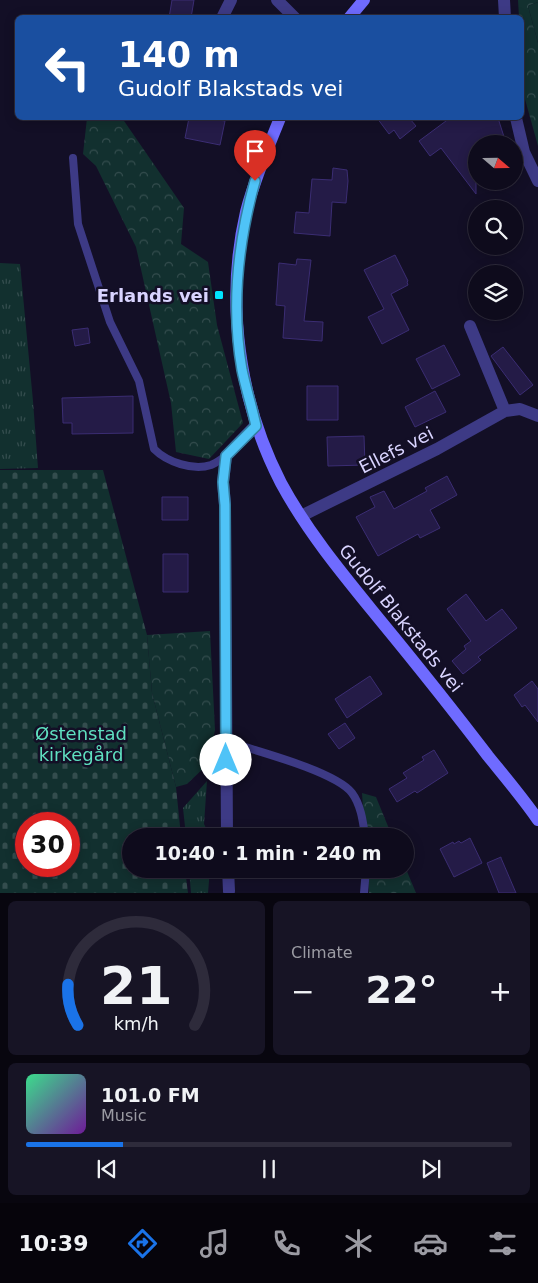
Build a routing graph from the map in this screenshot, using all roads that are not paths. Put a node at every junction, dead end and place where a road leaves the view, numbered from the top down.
1 (231, 0) edge
2 (276, 0) edge
3 (364, 0) edge
4 (504, 0) edge
5 (224, 15) edge
6 (292, 15) edge
7 (352, 15) edge
8 (505, 15) edge
9 (279, 120) edge
10 (516, 120) edge
11 (73, 158) dead end
12 (538, 181) edge
13 (470, 326) dead end
14 (505, 411) junction
15 (538, 416) edge
16 (256, 426) junction
17 (226, 456) junction
18 (301, 516) junction
19 (225, 741) junction
20 (538, 820) edge
21 (226, 828) edge
22 (364, 828) edge
23 (228, 878) edge
24 (365, 878) edge
25 (229, 891) dead end
26 (364, 893) edge

1 - 5 street
2 - 6 street
3 - 7 street
4 - 8 street
9 - 16 street, Gudolf Blakstads vei
10 - 12 street
11 - 17 lane
13 - 14 street
14 - 15 street
14 - 18 street, Ellefs vei
16 - 17 street
16 - 18 street, Gudolf Blakstads vei
17 - 19 street
18 - 20 street, Gudolf Blakstads vei
19 - 21 street
19 - 22 lane
23 - 25 street
24 - 26 lane

